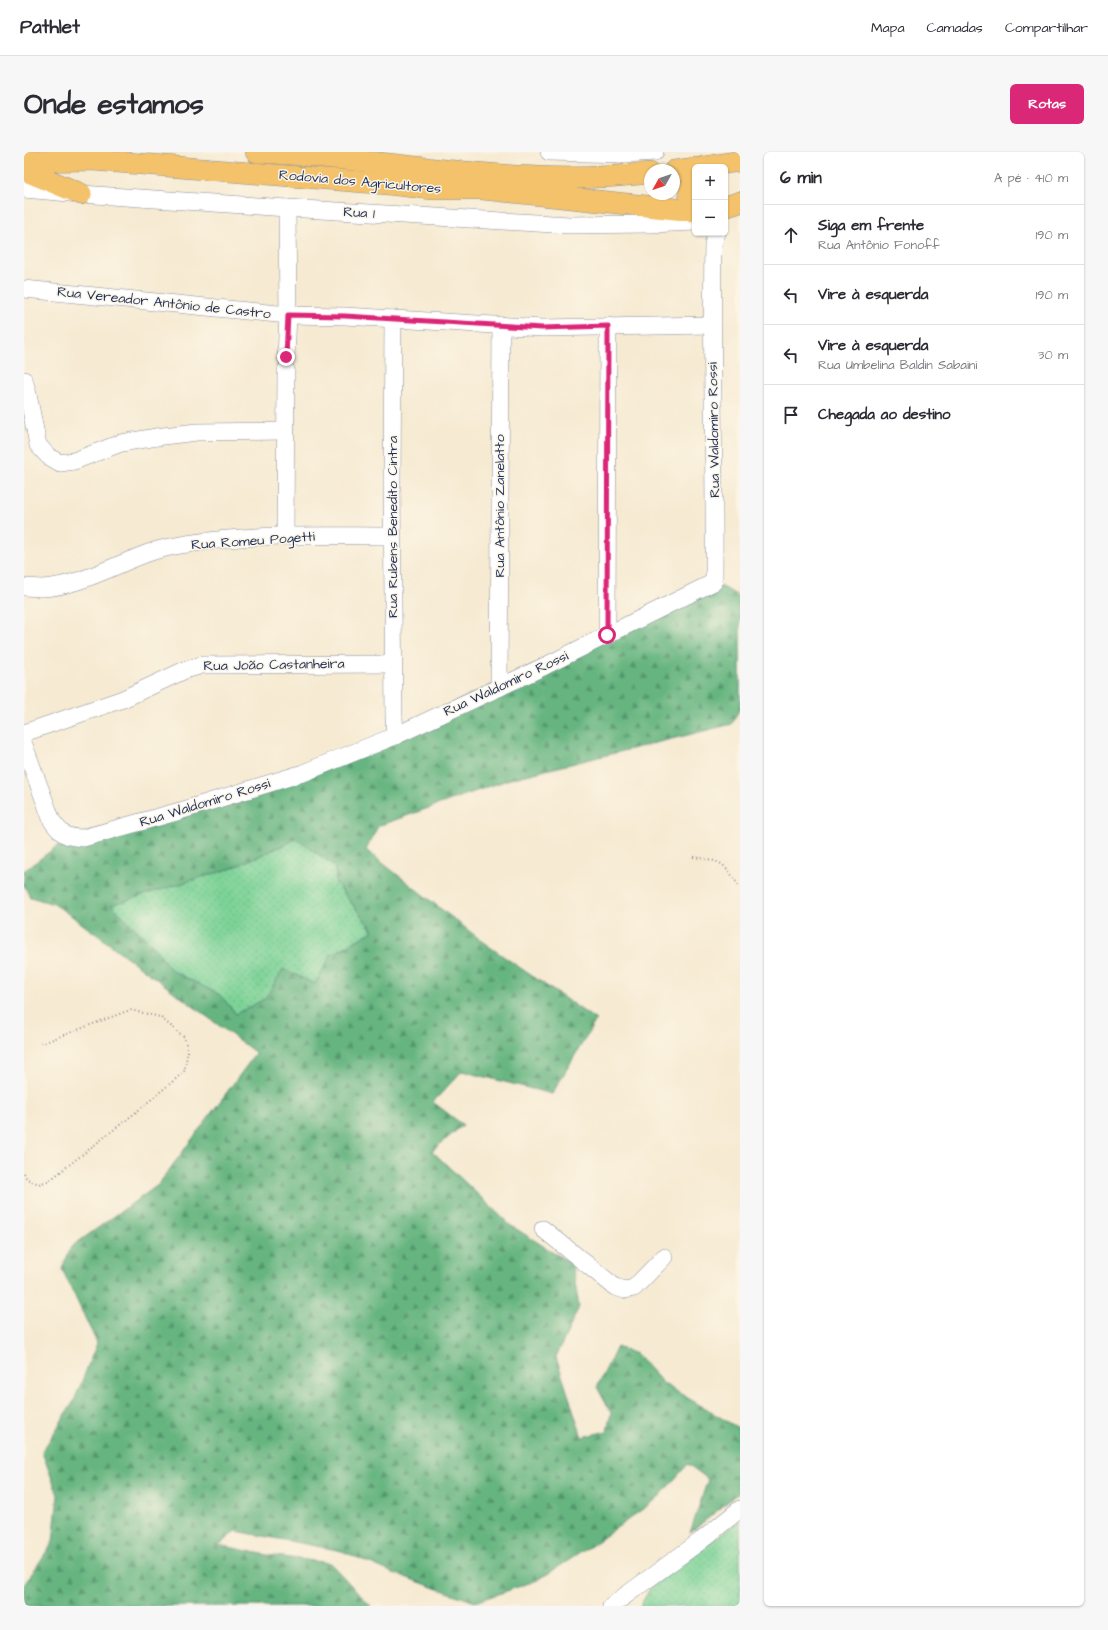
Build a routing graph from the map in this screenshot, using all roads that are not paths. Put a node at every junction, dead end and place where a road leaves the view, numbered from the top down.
1 (256, 152) edge
2 (549, 152) edge
3 (655, 152) edge
4 (24, 161) edge
5 (740, 161) edge
6 (722, 164) edge
7 (692, 168) edge
8 (740, 169) edge
9 (24, 170) edge
10 (680, 170) edge
11 (728, 171) edge
12 (644, 174) edge
13 (692, 185) edge
14 (24, 188) edge
15 (81, 194) junction
16 (692, 205) edge
17 (287, 208) junction
18 (692, 210) edge
19 (692, 222) edge
20 (713, 237) edge
21 (24, 289) edge
22 (288, 315) junction
23 (393, 319) junction
24 (501, 325) junction
25 (712, 325) junction
26 (608, 326) junction
27 (25, 387) edge
28 (284, 431) junction
29 (285, 536) junction
30 (392, 536) junction
31 (24, 587) edge
32 (607, 635) junction
33 (393, 664) junction
34 (499, 688) junction
35 (24, 733) edge
36 (395, 736) junction
37 (24, 745) edge
38 (543, 1229) dead end
39 (664, 1257) dead end
40 (740, 1509) edge
41 (645, 1582) junction
42 (611, 1606) edge
43 (633, 1606) edge

1 - 12 main road, Rodovia dos Agricultores
2 - 3 street
4 - 18 main road, Rodovia dos Agricultores
5 - 6 main road
7 - 10 main road
8 - 11 main road
9 - 15 main road
13 - 16 main road
14 - 15 street, Rua 1
15 - 17 street, Rua 1
17 - 19 street, Rua 1
17 - 22 street
20 - 25 street, Rua Waldomiro Rossi
21 - 22 street, Rua Vereador Antônio de Castro
22 - 23 street, Rua Vereador Antônio de Castro
22 - 28 street
23 - 24 street, Rua Vereador Antônio de Castro
23 - 30 street, Rua Rubens Benedito Cintra
24 - 26 street, Rua Vereador Antônio de Castro
24 - 34 street, Rua Antônio Zanelatto
25 - 26 street, Rua Vereador Antônio de Castro
25 - 32 street, Rua Waldomiro Rossi
26 - 32 street
27 - 28 street
28 - 29 street
29 - 30 street, Rua Romeu Pogetti
29 - 31 street, Rua Romeu Pogetti
30 - 33 street, Rua Rubens Benedito Cintra
32 - 34 street, Rua Waldomiro Rossi
33 - 35 street, Rua João Castanheira
33 - 36 street, Rua Rubens Benedito Cintra
34 - 36 street, Rua Waldomiro Rossi
36 - 37 street, Rua Waldomiro Rossi
38 - 39 street
40 - 41 street
41 - 42 street
41 - 43 street

